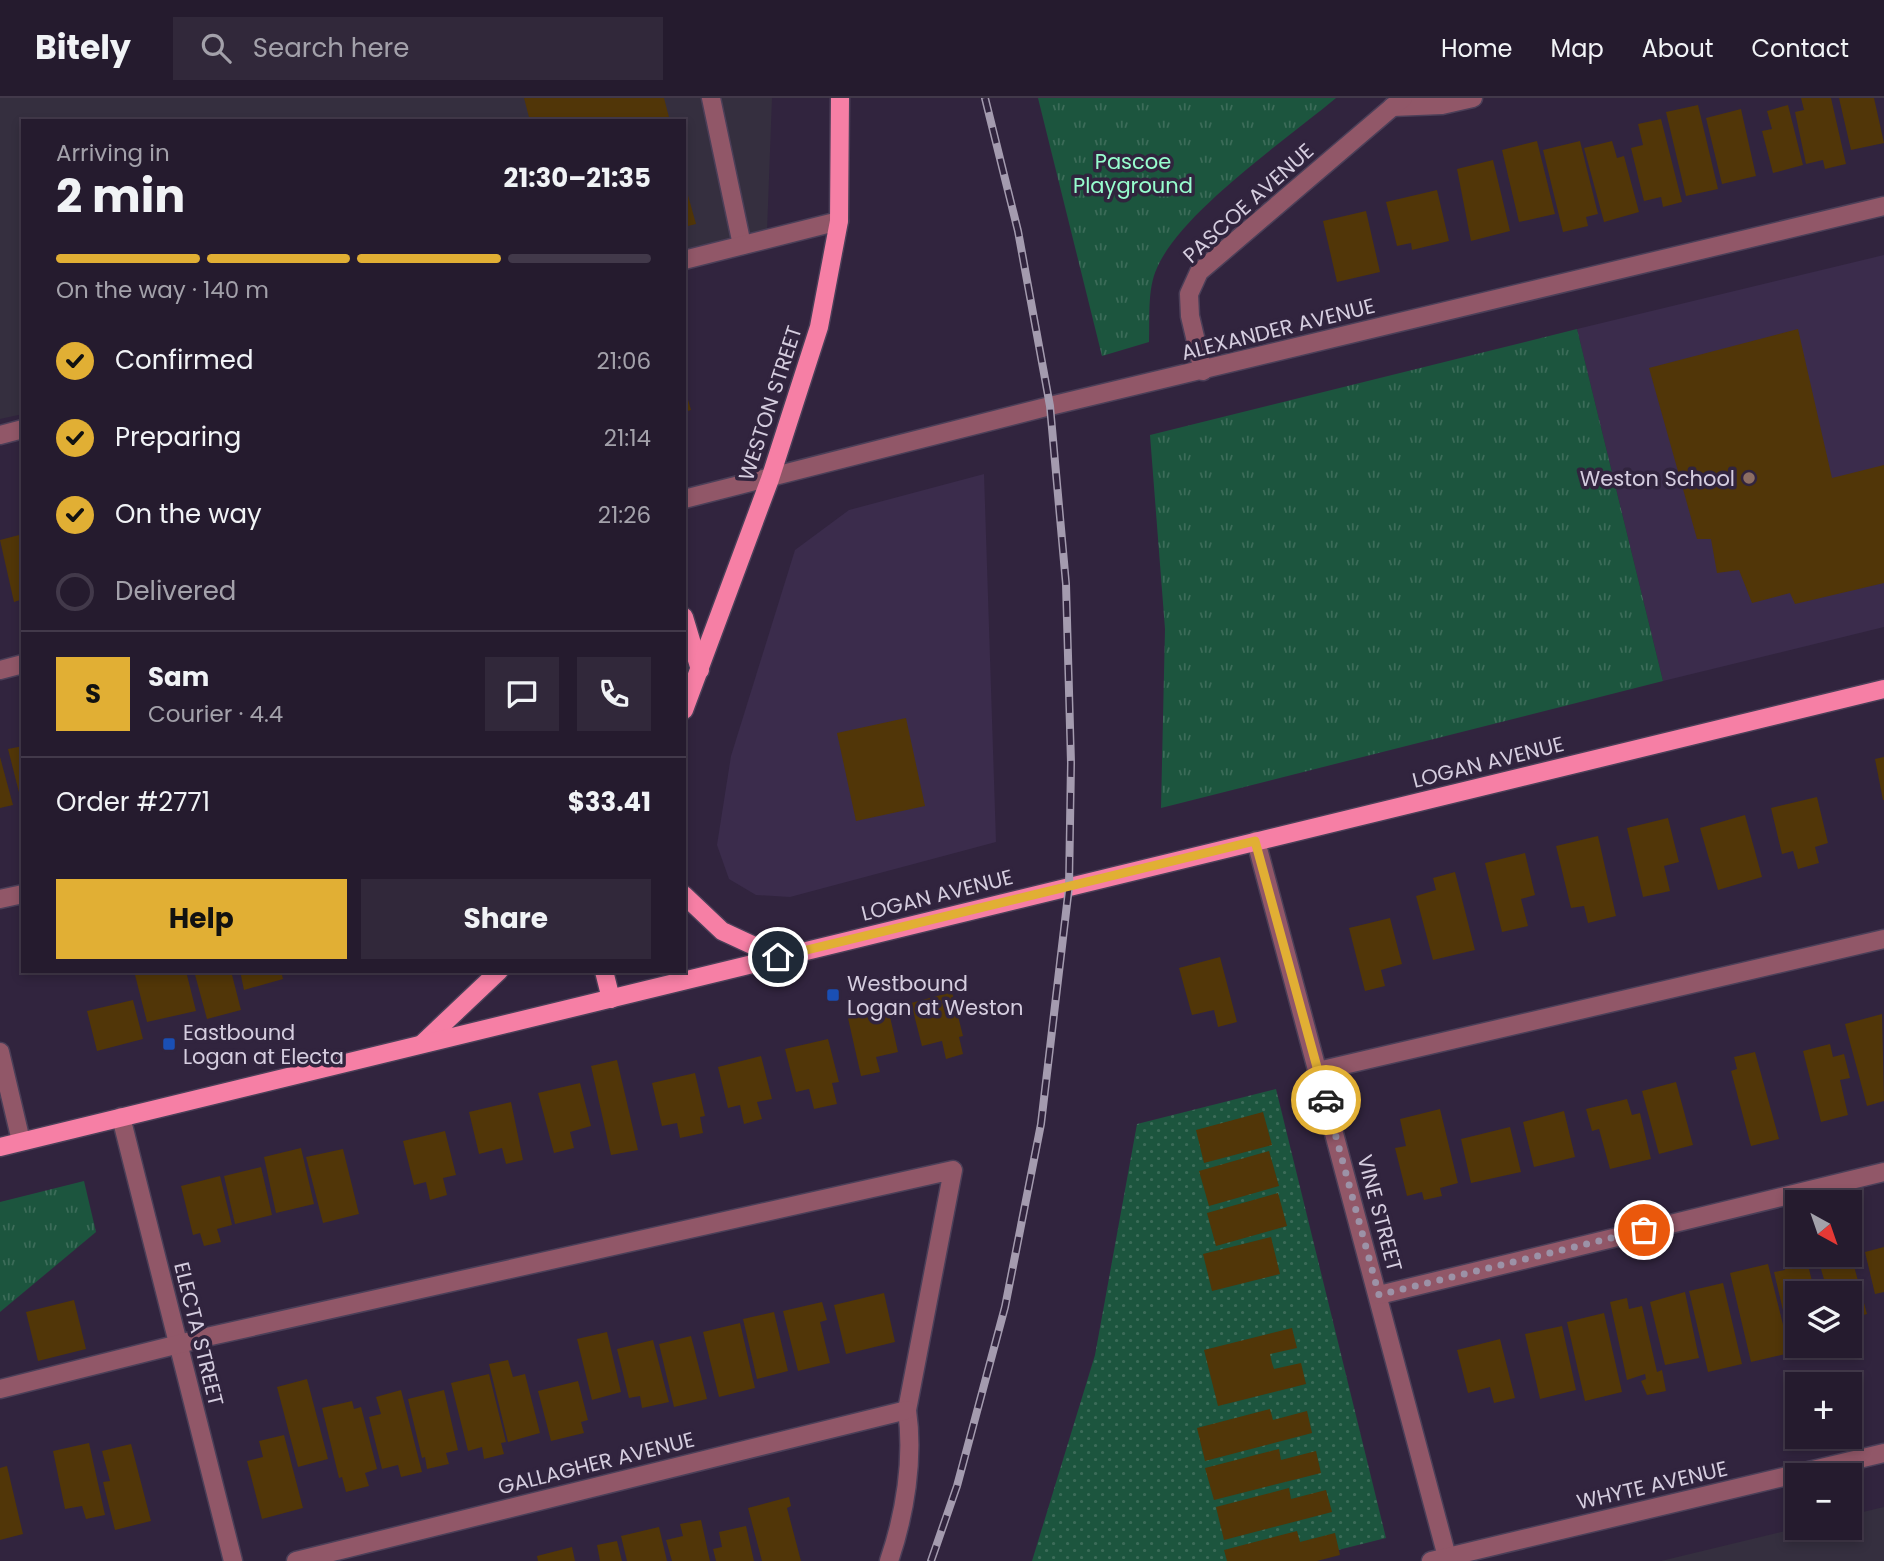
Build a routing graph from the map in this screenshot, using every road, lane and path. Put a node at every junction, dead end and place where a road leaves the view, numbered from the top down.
1 (711, 98) edge
2 (840, 98) edge
3 (1473, 98) edge
4 (1397, 103) edge
5 (1884, 206) edge
6 (839, 220) junction
7 (742, 245) junction
8 (686, 259) edge
9 (1203, 371) junction
10 (21, 430) edge
11 (0, 435) edge
12 (770, 479) junction
13 (686, 499) edge
14 (686, 624) edge
15 (21, 665) edge
16 (0, 670) edge
17 (700, 670) junction
18 (1884, 689) edge
19 (686, 704) edge
20 (1255, 841) junction
21 (21, 894) edge
22 (686, 897) edge
23 (0, 899) edge
24 (1884, 939) edge
25 (778, 957) junction
26 (497, 973) edge
27 (604, 973) edge
28 (611, 999) junction
29 (422, 1044) junction
30 (0, 1052) edge
31 (1318, 1071) junction
32 (121, 1117) junction
33 (22, 1141) junction
34 (0, 1147) edge
35 (1884, 1172) edge
36 (1379, 1295) junction
37 (178, 1344) junction
38 (0, 1389) edge
39 (907, 1410) junction
40 (1884, 1453) edge
41 (1439, 1559) edge
42 (233, 1561) edge
43 (296, 1561) edge
44 (888, 1561) edge

1 - 7 street
2 - 6 main road, WESTON STREET
3 - 4 street
4 - 9 street, PASCOE AVENUE
5 - 9 street, ALEXANDER AVENUE
6 - 7 street
6 - 12 main road, WESTON STREET
7 - 8 street
9 - 12 street, ALEXANDER AVENUE
10 - 11 street
12 - 13 street, ALEXANDER AVENUE
12 - 17 main road, WESTON STREET
14 - 17 main road
15 - 16 street
17 - 19 main road, WESTON STREET
18 - 20 main road, LOGAN AVENUE
20 - 25 main road, LOGAN AVENUE
20 - 31 street, VINE STREET
21 - 23 street
22 - 25 main road
24 - 31 street
25 - 28 main road, LOGAN AVENUE
26 - 29 main road
27 - 28 main road
28 - 29 main road, LOGAN AVENUE
29 - 32 main road, LOGAN AVENUE
30 - 33 street
31 - 36 street, VINE STREET
32 - 33 main road, LOGAN AVENUE
32 - 37 street, ELECTA STREET
33 - 34 main road, LOGAN AVENUE
35 - 36 street
36 - 41 street, VINE STREET
37 - 38 street
37 - 39 street
37 - 42 street, ELECTA STREET
39 - 43 street, GALLAGHER AVENUE
39 - 44 street
40 - 41 street, WHYTE AVENUE

